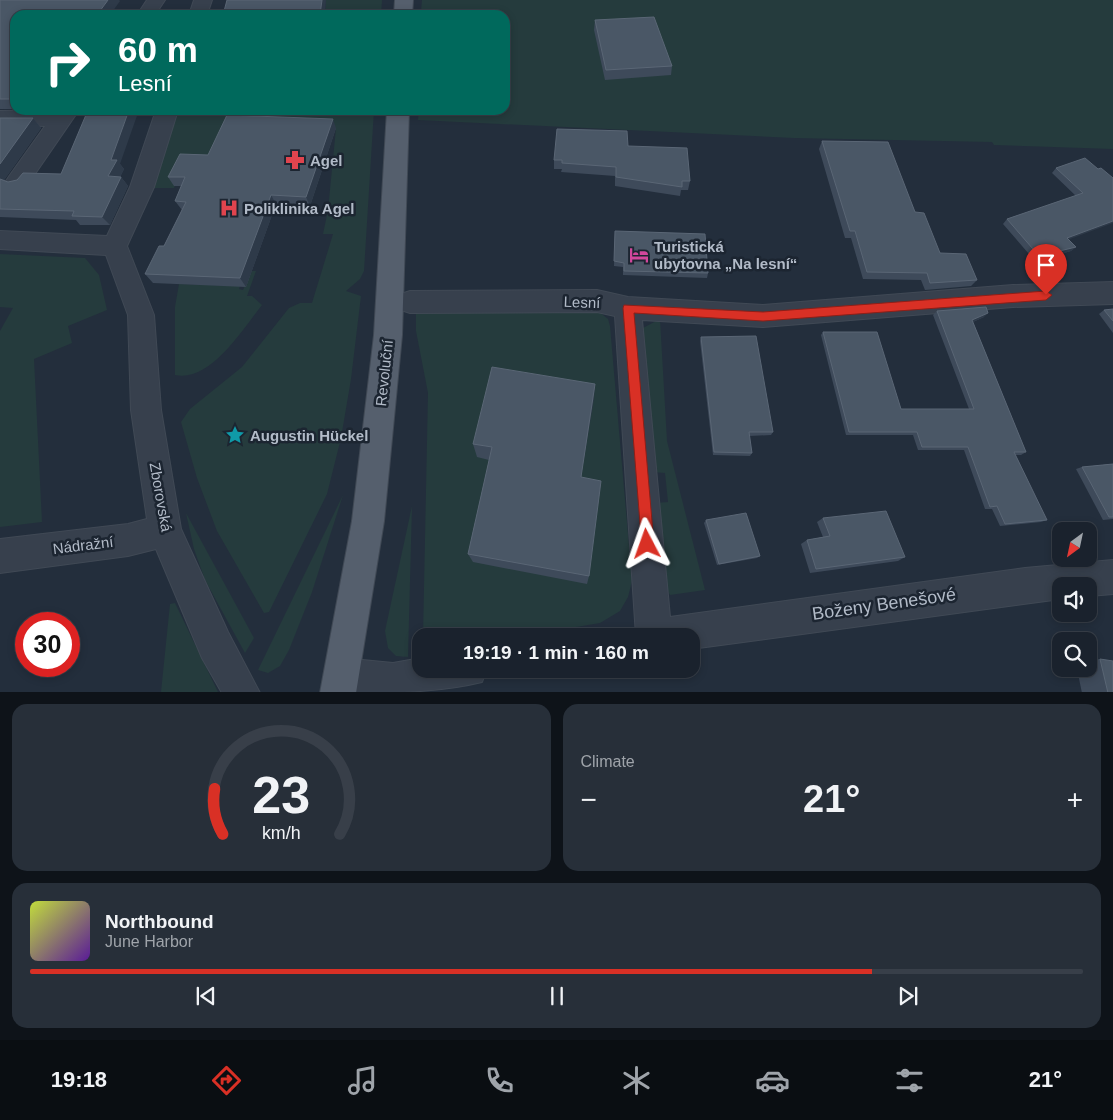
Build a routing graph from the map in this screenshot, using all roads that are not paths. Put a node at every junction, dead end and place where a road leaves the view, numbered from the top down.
1 (48, 115) edge
2 (63, 115) edge
3 (165, 115) edge
4 (398, 115) edge
5 (0, 118) edge
6 (18, 181) edge
7 (0, 240) edge
8 (115, 246) junction
9 (1113, 293) edge
10 (410, 302) dead end
11 (628, 308) junction
12 (165, 531) junction
13 (0, 556) edge
14 (1113, 577) edge
15 (654, 628) edge
16 (700, 630) edge
17 (412, 678) edge
18 (340, 684) edge
19 (242, 692) edge

1 - 5 street
2 - 6 street
3 - 8 street
4 - 18 main road, Revoluční
7 - 8 street
8 - 12 street, Zborovská
9 - 11 street, Lesní
10 - 11 street, Lesní
11 - 15 street
12 - 13 street, Nádražní
12 - 19 street, Zborovská
14 - 16 street, Boženy Benešové
17 - 18 street

